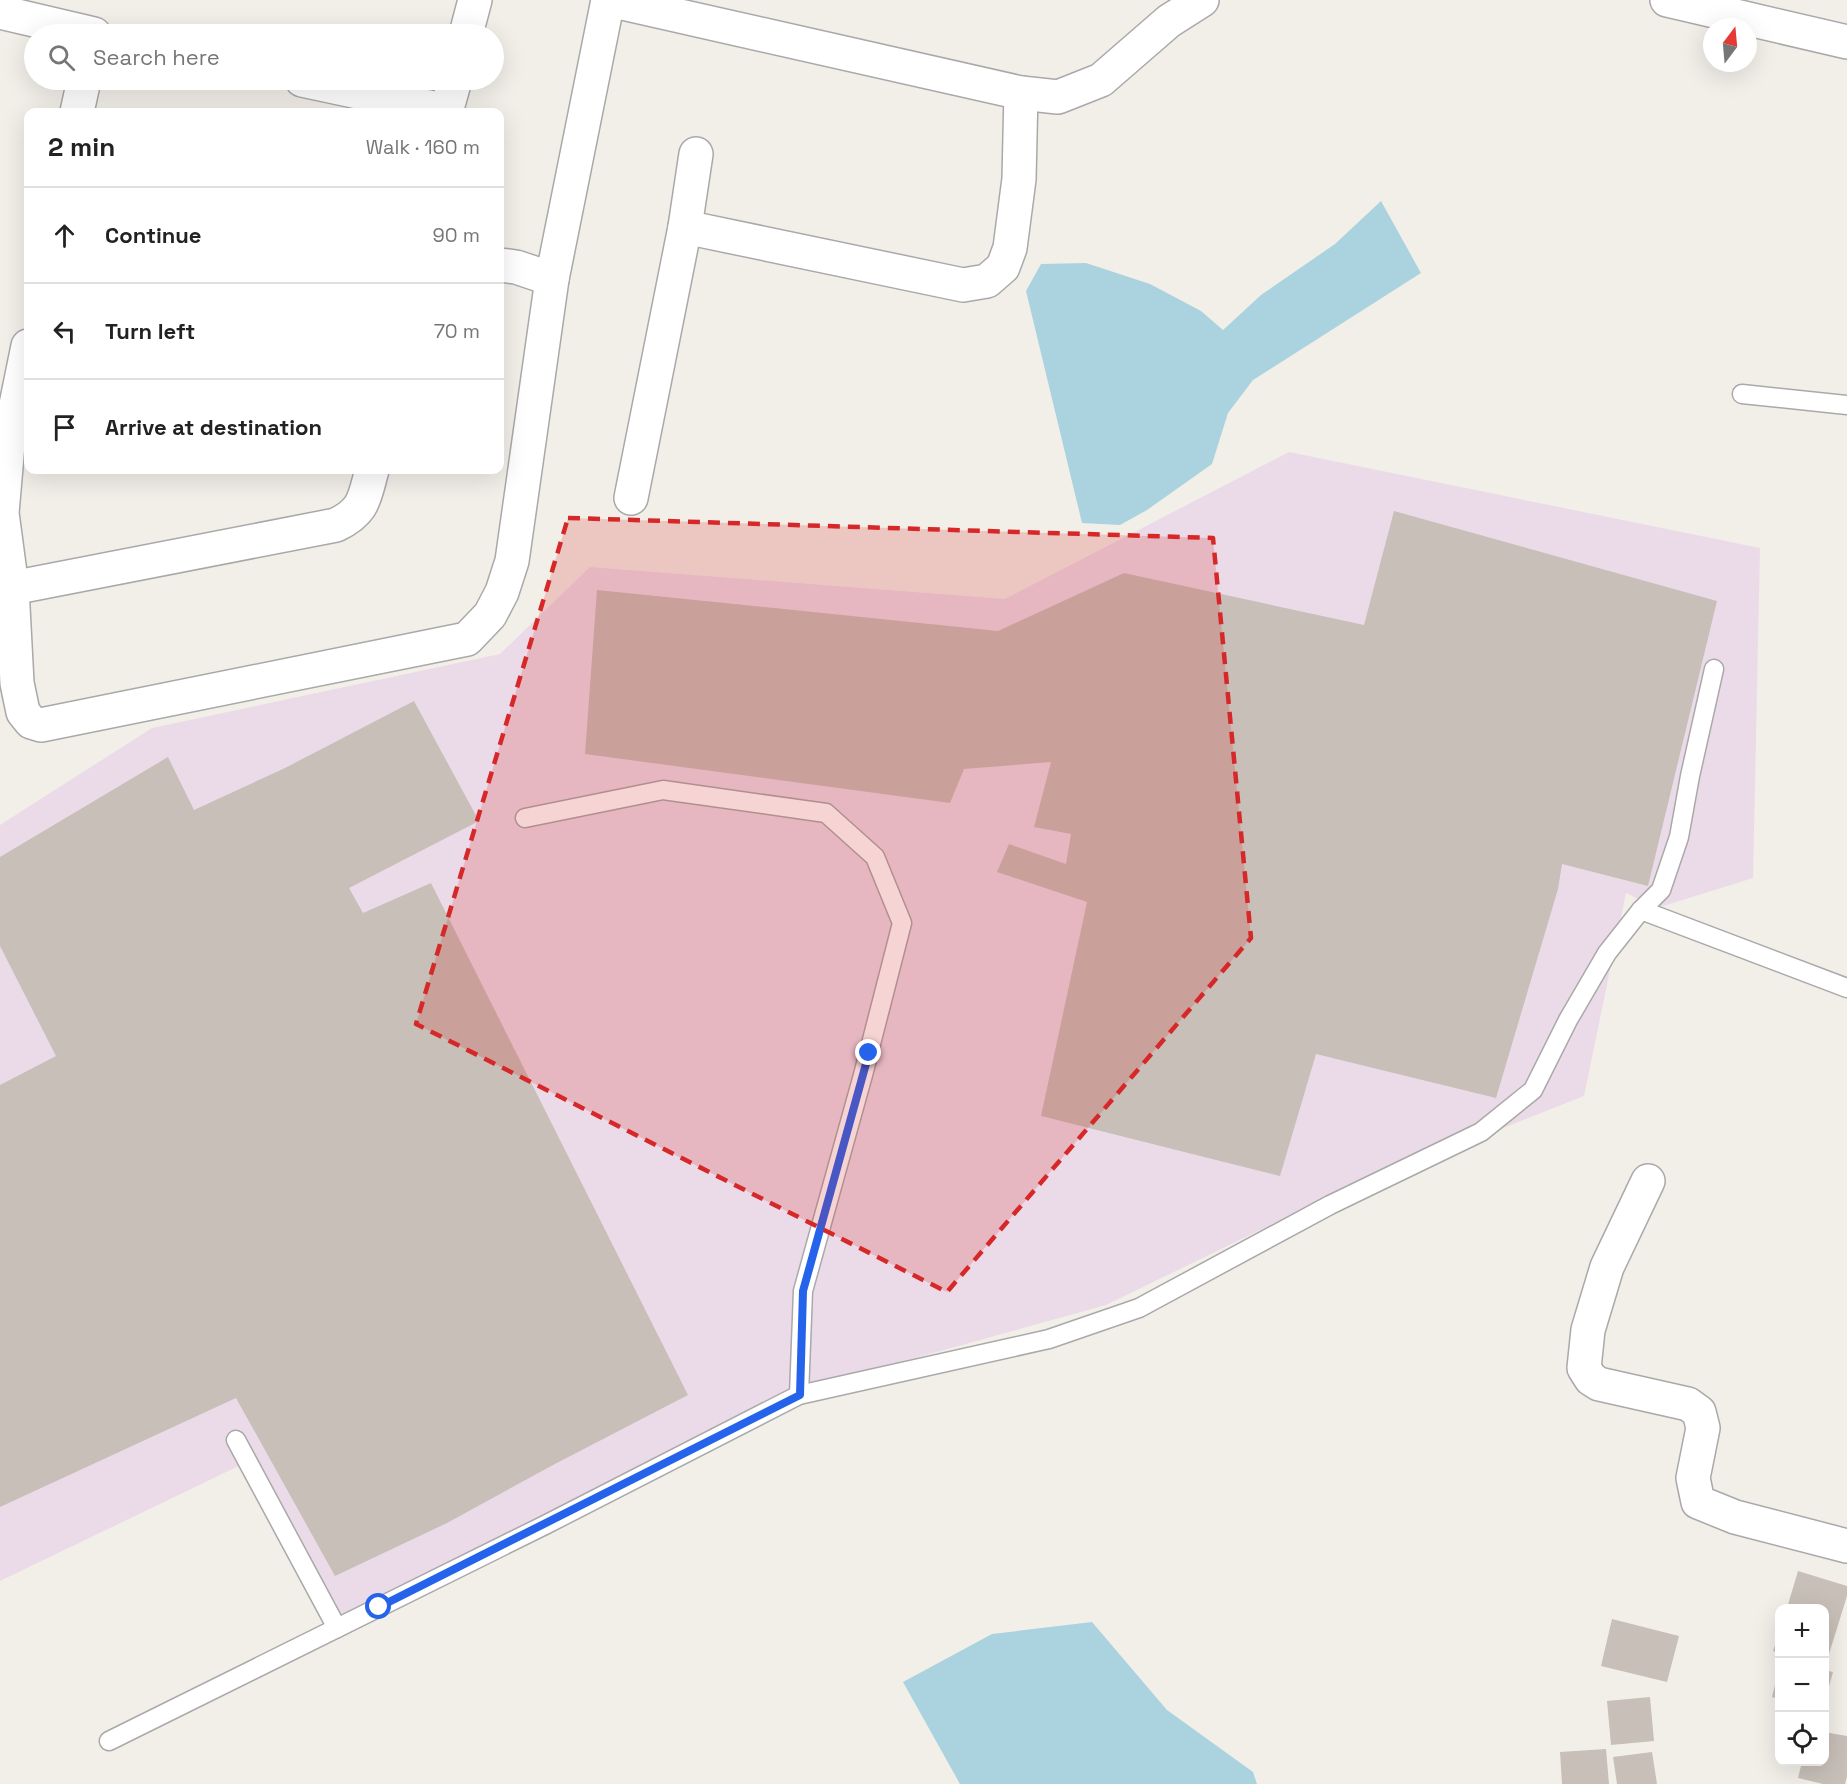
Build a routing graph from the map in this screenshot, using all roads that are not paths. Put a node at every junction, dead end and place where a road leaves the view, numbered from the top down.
1 (475, 0) edge
2 (608, 0) edge
3 (1203, 0) edge
4 (1667, 0) edge
5 (0, 12) edge
6 (51, 24) edge
7 (469, 24) edge
8 (1847, 42) edge
9 (82, 90) edge
10 (347, 90) edge
11 (452, 90) edge
12 (1021, 93) junction
13 (78, 108) edge
14 (428, 108) edge
15 (447, 108) edge
16 (696, 154) dead end
17 (685, 227) junction
18 (504, 266) edge
19 (552, 279) junction
20 (24, 370) edge
21 (1742, 394) dead end
22 (1847, 405) edge
23 (12, 442) edge
24 (371, 474) edge
25 (631, 498) dead end
26 (12, 588) junction
27 (1714, 669) dead end
28 (525, 818) dead end
29 (1641, 910) junction
30 (1847, 988) edge
31 (1648, 1180) dead end
32 (800, 1395) junction
33 (236, 1440) dead end
34 (1847, 1546) edge
35 (338, 1628) junction
36 (109, 1741) dead end

1 - 7 street
2 - 12 street
2 - 19 street
3 - 12 street
4 - 8 street
5 - 6 street
9 - 13 street
10 - 14 street
11 - 15 street
12 - 17 street
16 - 17 street
17 - 25 street
18 - 19 street
19 - 26 street
20 - 23 street
21 - 22 lane
23 - 26 street
24 - 26 street
27 - 29 lane
28 - 32 lane
29 - 30 lane
29 - 32 lane
31 - 34 street
32 - 35 lane
33 - 35 lane
35 - 36 lane

